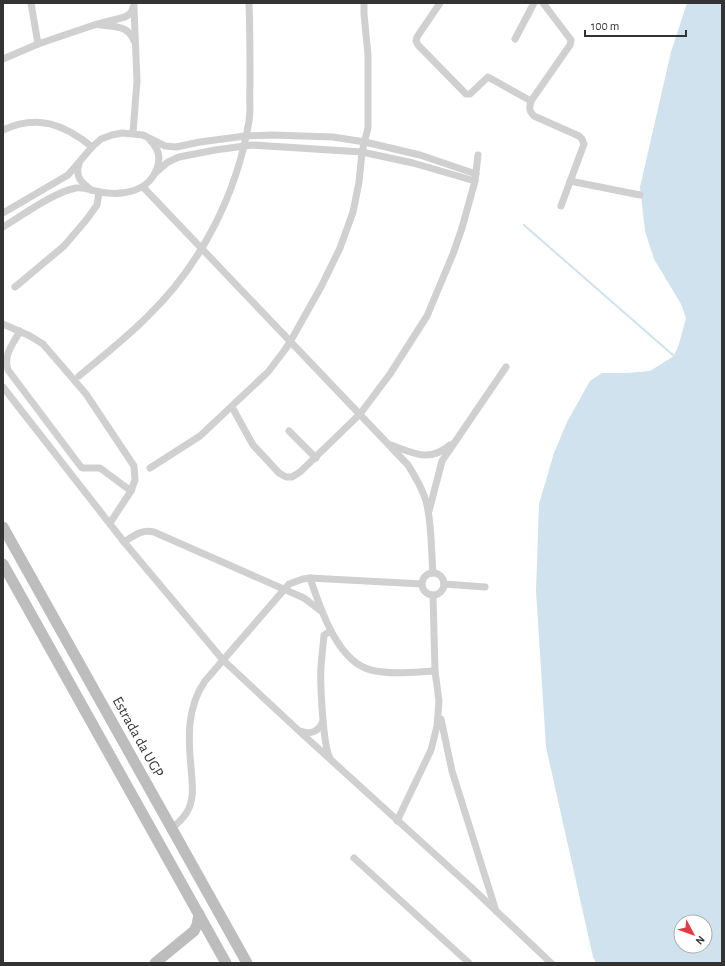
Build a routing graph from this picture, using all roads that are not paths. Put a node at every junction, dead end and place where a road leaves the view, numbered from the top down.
1 (31, 3) edge
2 (249, 3) edge
3 (364, 3) edge
4 (440, 3) edge
5 (534, 3) edge
6 (543, 3) edge
7 (134, 4) edge
8 (94, 25) junction
9 (515, 39) dead end
10 (38, 44) junction
11 (136, 47) junction
12 (3, 59) edge
13 (531, 101) junction
14 (3, 130) edge
15 (133, 133) junction
16 (246, 136) junction
17 (147, 138) junction
18 (365, 142) junction
19 (243, 146) junction
20 (92, 147) junction
21 (362, 152) junction
22 (478, 155) dead end
23 (79, 163) junction
24 (155, 173) junction
25 (476, 174) junction
26 (475, 181) junction
27 (570, 181) junction
28 (143, 186) junction
29 (91, 190) junction
30 (99, 192) junction
31 (640, 195) dead end
32 (561, 206) dead end
33 (3, 213) edge
34 (3, 227) edge
35 (202, 247) junction
36 (15, 287) dead end
37 (3, 324) edge
38 (20, 331) junction
39 (290, 342) junction
40 (506, 366) dead end
41 (79, 376) dead end
42 (3, 387) edge
43 (232, 407) junction
44 (360, 414) junction
45 (289, 432) dead end
46 (456, 440) junction
47 (387, 444) junction
48 (316, 458) junction
49 (150, 468) dead end
50 (131, 491) junction
51 (428, 514) junction
52 (110, 523) junction
53 (3, 527) edge
54 (124, 542) junction
55 (3, 564) edge
56 (433, 573) junction
57 (310, 578) junction
58 (422, 584) junction
59 (444, 584) junction
60 (485, 587) dead end
61 (284, 589) junction
62 (433, 595) junction
63 (321, 611) junction
64 (331, 631) junction
65 (223, 660) junction
66 (436, 671) junction
67 (439, 701) junction
68 (324, 718) junction
69 (298, 730) junction
70 (333, 762) junction
71 (397, 821) junction
72 (172, 828) junction
73 (354, 858) dead end
74 (496, 911) junction
75 (199, 914) junction
76 (189, 936) junction
77 (212, 938) junction
78 (155, 963) edge
79 (226, 963) edge
80 (247, 963) edge
81 (469, 963) edge
82 (551, 963) edge

1 - 10 street
2 - 16 street
3 - 18 street
4 - 13 street
5 - 9 street
6 - 13 street
7 - 8 street
7 - 11 street
8 - 10 street
8 - 11 street
10 - 12 street
11 - 15 street
13 - 27 street
14 - 20 street
15 - 17 street
15 - 20 street
16 - 17 street
16 - 18 street
16 - 19 street
17 - 24 street
18 - 21 street
18 - 25 street
19 - 21 street
19 - 24 street
19 - 35 street
20 - 23 street
21 - 26 street
21 - 39 street
22 - 25 street
23 - 29 street
23 - 33 street
24 - 28 street
25 - 26 street
26 - 44 street
27 - 31 street
27 - 32 street
28 - 30 street
28 - 35 street
29 - 30 street
29 - 34 street
30 - 36 street
35 - 39 street
35 - 41 street
37 - 38 street
38 - 50 street
38 - 50 street
39 - 43 street
39 - 44 street
40 - 46 street
42 - 52 street
43 - 48 street
43 - 49 street
44 - 47 street
44 - 48 street
45 - 48 street
46 - 47 street
46 - 51 street
47 - 51 street
50 - 52 street
51 - 56 street
52 - 54 street
53 - 72 main road, Estrada da UGP
54 - 61 street
54 - 65 street
55 - 75 main road
56 - 58 street
56 - 59 street
57 - 58 street
57 - 61 street
57 - 63 street
58 - 62 street
59 - 60 street
59 - 62 street
61 - 63 street
61 - 65 street
62 - 66 street
63 - 64 street
64 - 66 street
64 - 68 street
65 - 69 street
65 - 72 street
66 - 67 street
67 - 71 street
67 - 74 street
68 - 69 street
68 - 70 street
69 - 70 street
70 - 71 street
71 - 74 street
72 - 80 main road, Estrada da UGP
73 - 81 street
74 - 82 street
75 - 76 main road
75 - 77 main road
76 - 77 main road
76 - 78 main road
77 - 79 main road

